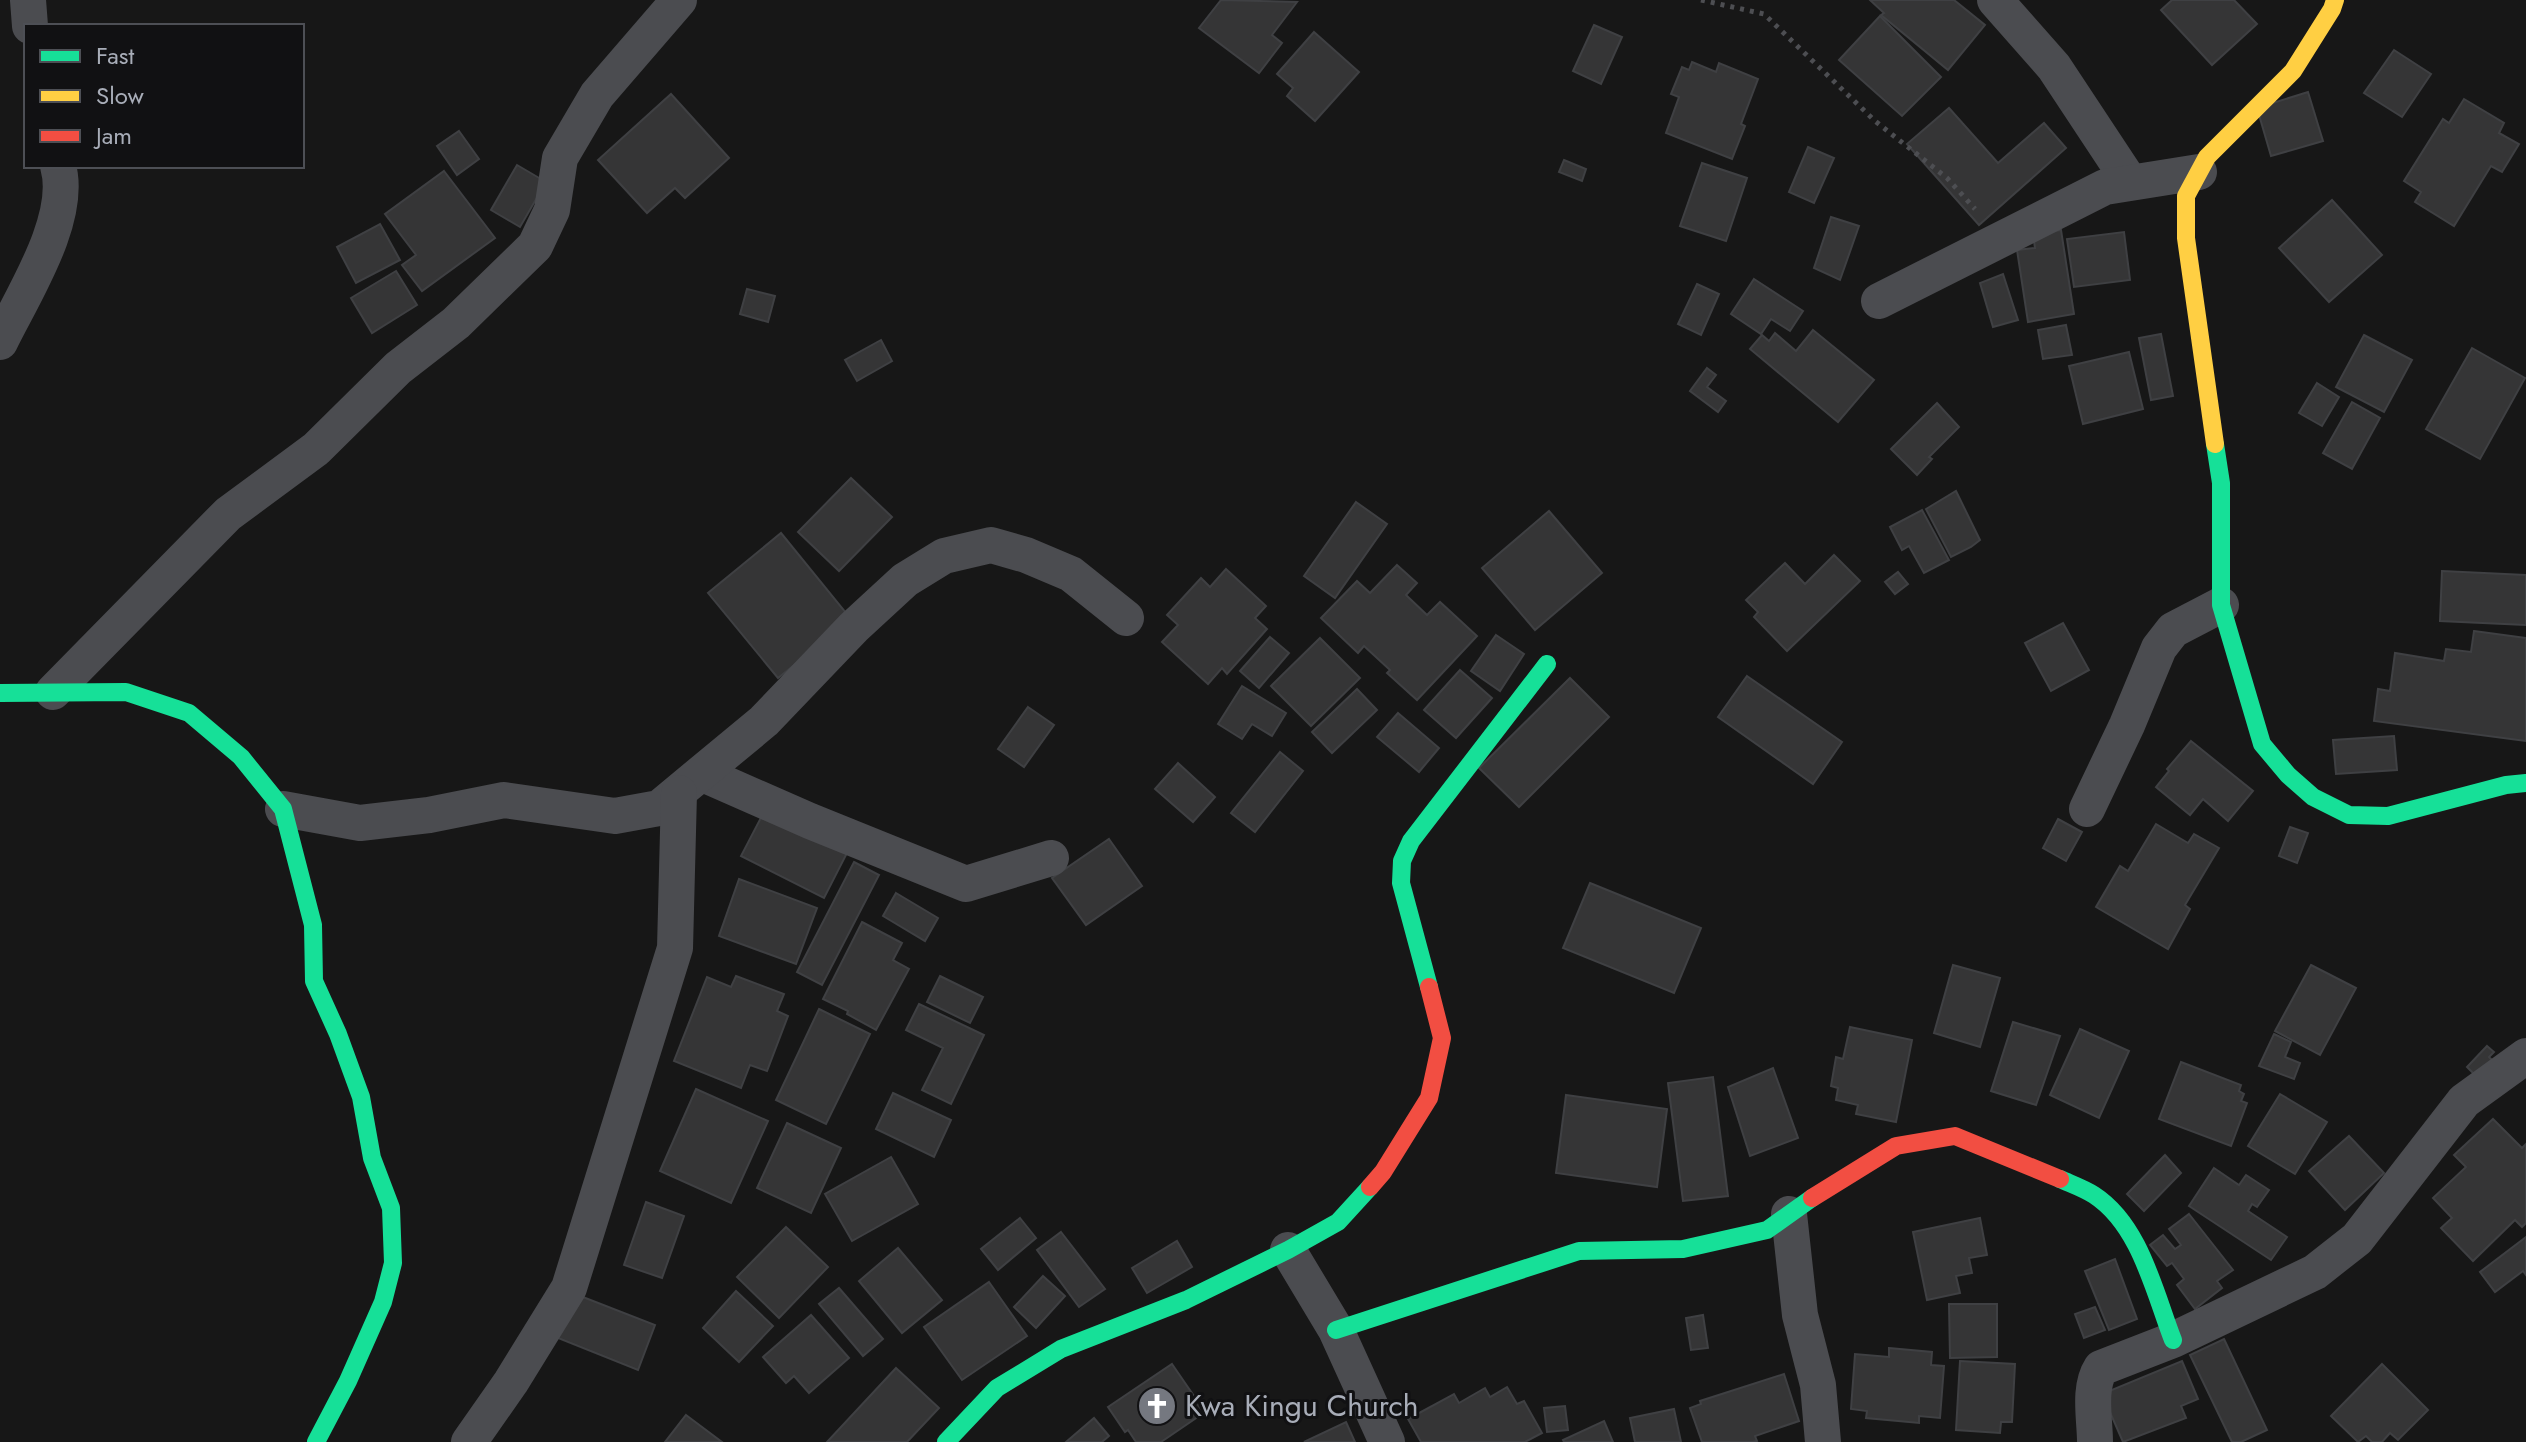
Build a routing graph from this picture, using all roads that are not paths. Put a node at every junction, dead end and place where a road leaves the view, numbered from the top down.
1 (28, 0) edge
2 (679, 0) edge
3 (1995, 0) edge
4 (2335, 0) edge
5 (30, 24) edge
6 (59, 168) edge
7 (2199, 172) junction
8 (2130, 182) junction
9 (1879, 301) dead end
10 (0, 342) edge
11 (2221, 605) junction
12 (1126, 618) dead end
13 (1547, 664) dead end
14 (53, 692) junction
15 (0, 693) edge
16 (691, 783) junction
17 (2526, 783) edge
18 (283, 809) junction
19 (2087, 809) dead end
20 (1051, 858) dead end
21 (2526, 1056) edge
22 (1789, 1214) junction
23 (1288, 1250) junction
24 (1336, 1330) junction
25 (2173, 1340) junction
26 (316, 1442) edge
27 (469, 1442) edge
28 (946, 1442) edge
29 (1387, 1442) edge
30 (1823, 1442) edge
31 (2095, 1442) edge

1 - 5 street
2 - 14 street
3 - 8 street
4 - 7 street
6 - 10 street
7 - 8 street
7 - 11 street
8 - 9 street
11 - 17 street
11 - 19 street
12 - 16 street
13 - 23 street
14 - 15 street
14 - 18 street
16 - 18 street
16 - 20 street
16 - 27 street
18 - 26 street
21 - 25 street
22 - 24 street
22 - 25 street
22 - 30 street
23 - 24 street
23 - 28 street
24 - 29 street
25 - 31 street

